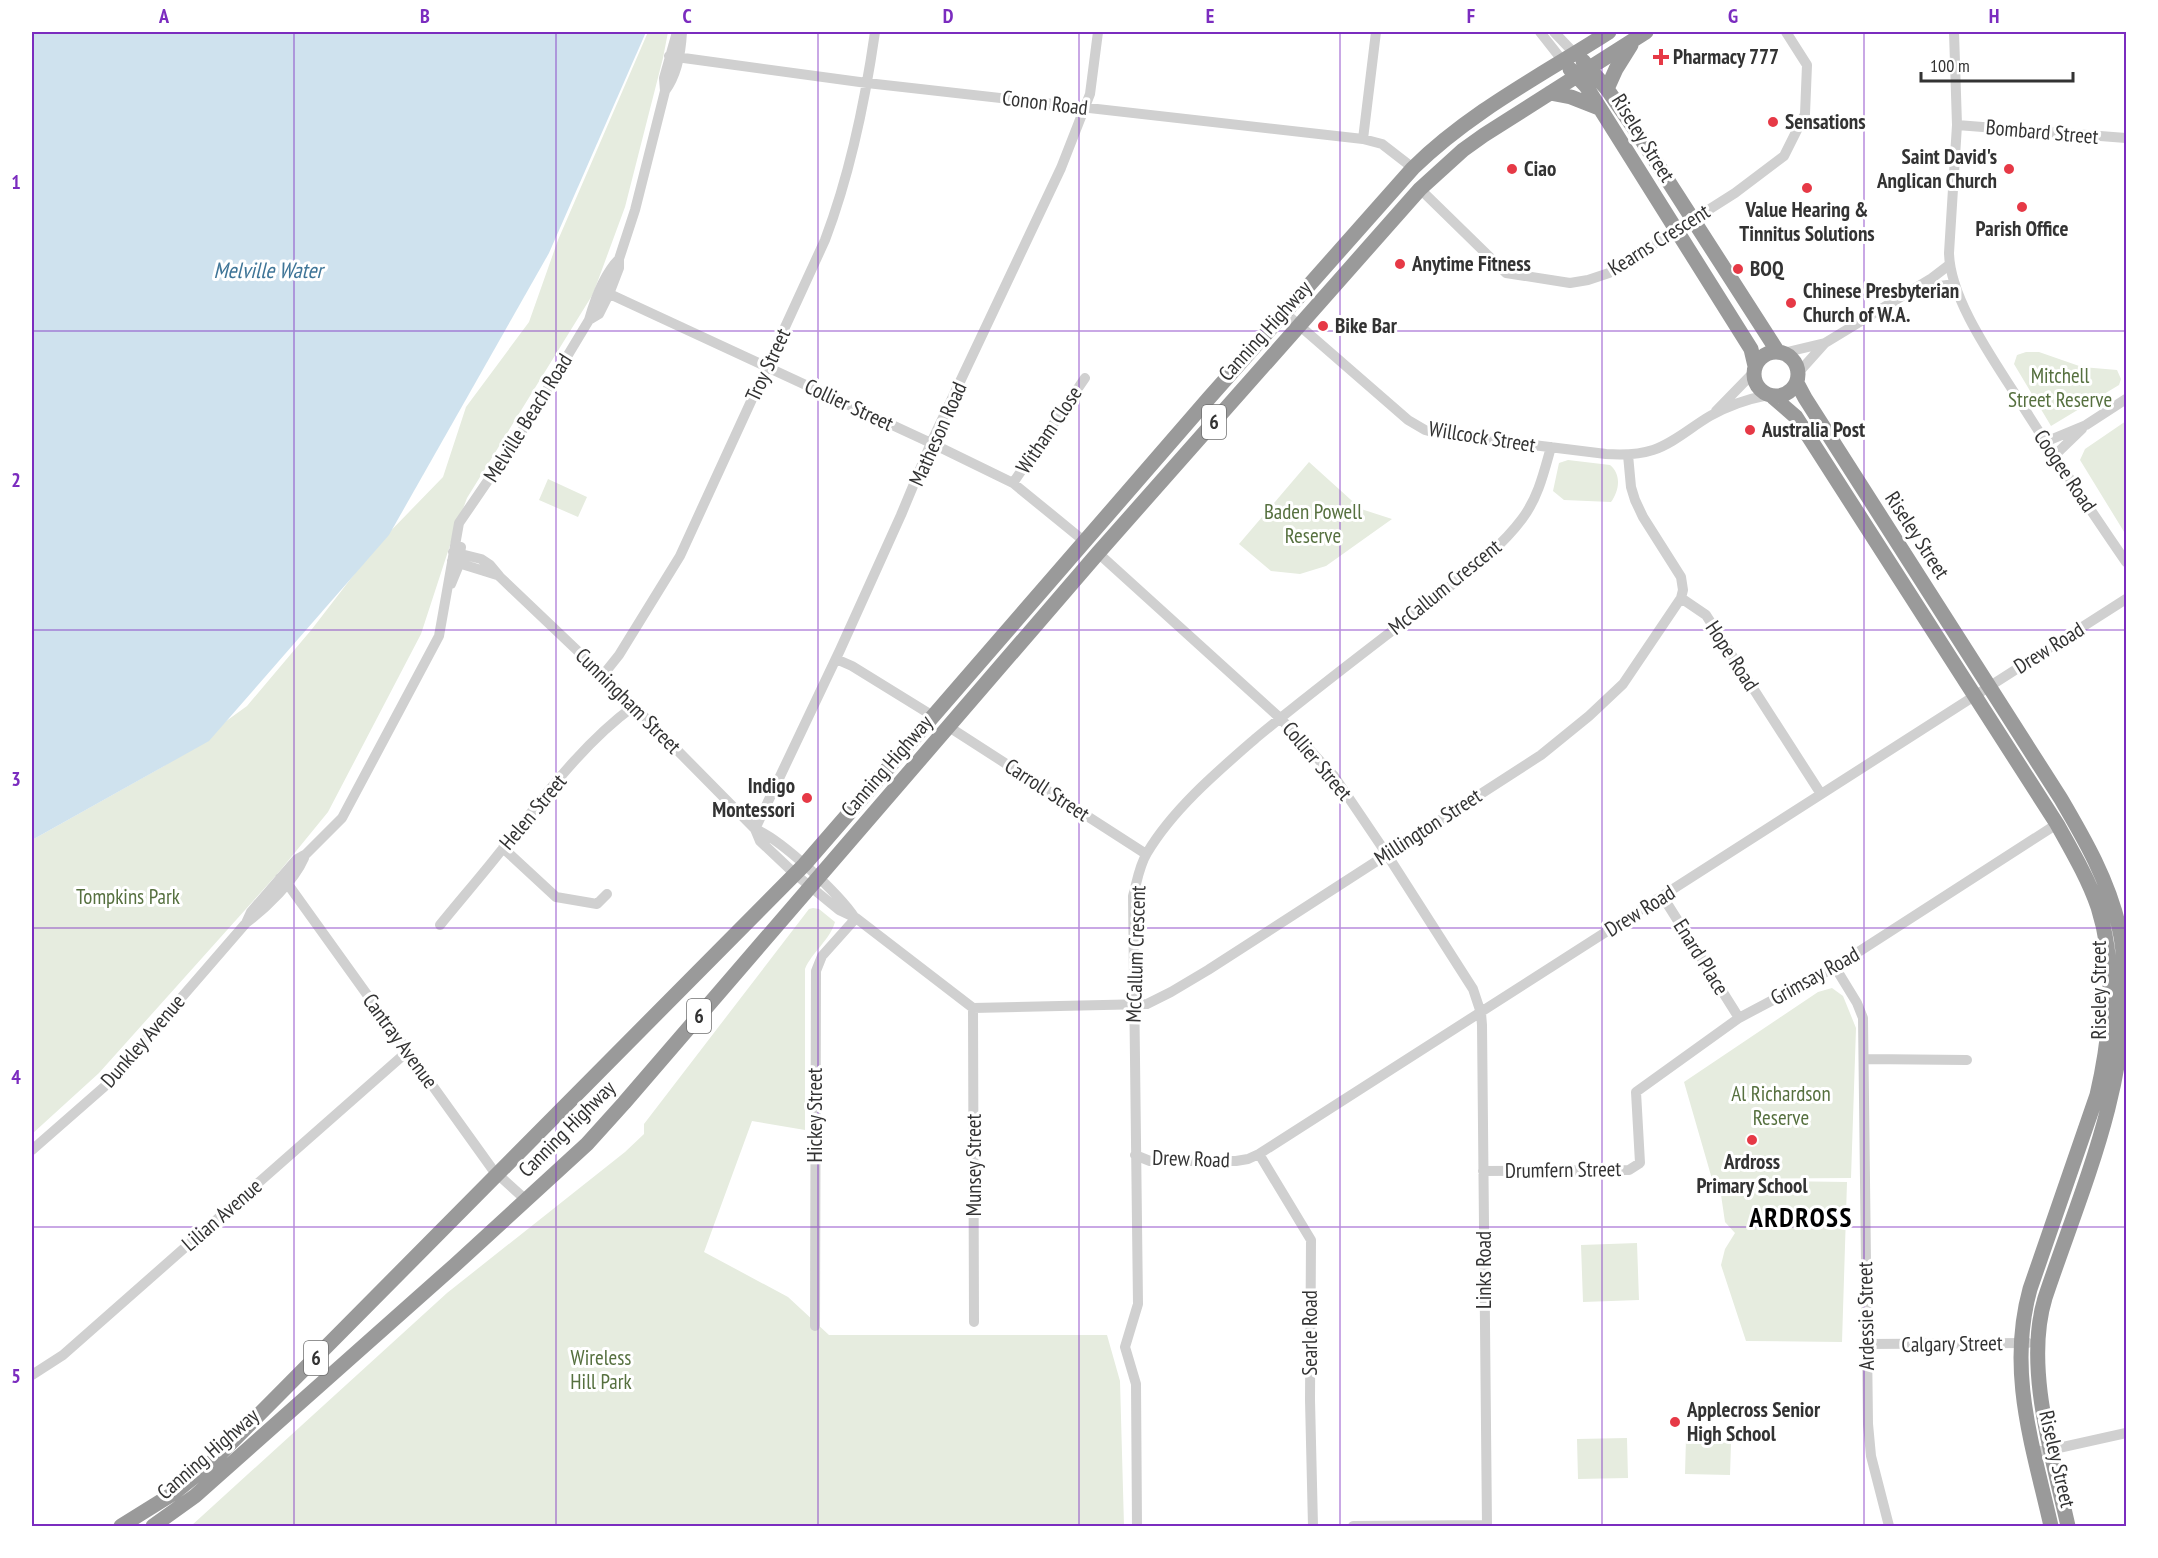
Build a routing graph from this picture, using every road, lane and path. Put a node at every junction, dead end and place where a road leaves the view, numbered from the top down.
1 (677, 32) edge
2 (681, 32) edge
3 (875, 32) edge
4 (1098, 32) edge
5 (1376, 32) edge
6 (1540, 32) edge
7 (1554, 32) edge
8 (1609, 32) edge
9 (1786, 32) edge
10 (1954, 32) edge
11 (1640, 35) edge
12 (1568, 56) junction
13 (674, 57) junction
14 (1583, 72) junction
15 (867, 82) junction
16 (1607, 89) junction
17 (1550, 93) junction
18 (1085, 108) junction
19 (1599, 108) junction
20 (1957, 125) junction
21 (2127, 138) edge
22 (1363, 139) junction
23 (1413, 168) junction
24 (1420, 189) junction
25 (1692, 220) junction
26 (1676, 230) junction
27 (1950, 265) junction
28 (1955, 284) junction
29 (1913, 290) junction
30 (605, 292) junction
31 (1285, 313) junction
32 (1299, 325) junction
33 (1825, 343) junction
34 (1781, 353) junction
35 (767, 368) junction
36 (1754, 369) junction
37 (1085, 378) dead end
38 (1798, 378) junction
39 (1770, 396) junction
40 (2127, 399) edge
41 (1712, 415) junction
42 (2086, 425) junction
43 (2045, 442) junction
44 (932, 443) junction
45 (1551, 447) junction
46 (1628, 455) junction
47 (2054, 456) junction
48 (1013, 483) junction
49 (1084, 541) junction
50 (1098, 553) junction
51 (456, 557) junction
52 (2127, 562) edge
53 (1681, 598) junction
54 (2127, 599) edge
55 (836, 659) junction
56 (603, 675) junction
57 (1989, 686) junction
58 (1975, 695) junction
59 (634, 706) junction
60 (933, 716) junction
61 (1280, 718) junction
62 (949, 727) junction
63 (1821, 794) junction
64 (2057, 824) junction
65 (755, 829) junction
66 (503, 848) junction
67 (1386, 853) junction
68 (1146, 854) junction
69 (799, 869) junction
70 (283, 880) junction
71 (814, 882) junction
72 (607, 894) dead end
73 (1663, 897) junction
74 (856, 918) junction
75 (440, 925) dead end
76 (1835, 967) junction
77 (1134, 1003) junction
78 (973, 1008) junction
79 (1481, 1013) junction
80 (1739, 1018) junction
81 (408, 1051) junction
82 (1864, 1059) junction
83 (1967, 1060) dead end
84 (2119, 1070) edge
85 (32, 1150) edge
86 (1259, 1154) junction
87 (1136, 1155) junction
88 (1640, 1163) joint
89 (1483, 1171) junction
90 (498, 1174) junction
91 (526, 1200) junction
92 (974, 1322) dead end
93 (815, 1326) dead end
94 (2020, 1343) junction
95 (2038, 1343) junction
96 (1866, 1344) junction
97 (32, 1375) edge
98 (2127, 1433) edge
99 (2051, 1449) junction
100 (2033, 1451) junction
101 (1487, 1526) edge
102 (121, 1527) edge
103 (153, 1527) edge
104 (1137, 1527) edge
105 (1313, 1527) edge
106 (1353, 1527) edge
107 (1889, 1527) edge
108 (2051, 1527) edge
109 (2068, 1527) edge

1 - 13 street, Melville Beach Road
2 - 13 street, Melville Beach Road
3 - 15 street, Troy Street
4 - 18 street, Matheson Road
5 - 22 street
6 - 12 street, Riseley Street
7 - 12 street, Riseley Street
8 - 12 highway, Canning Highway / 6
9 - 25 street, Kearns Crescent
10 - 20 street, Coogee Road
11 - 14 highway, Canning Highway / 6
11 - 16 highway
12 - 14 highway, Riseley Street
12 - 23 highway, Canning Highway / 6
13 - 15 street, Conon Road
13 - 30 street, Melville Beach Road
14 - 16 highway, Riseley Street
14 - 17 highway, Canning Highway / 6
14 - 19 highway, Riseley Street
15 - 18 street, Conon Road
15 - 35 street, Troy Street
16 - 25 highway, Riseley Street
17 - 19 highway
17 - 24 highway, Canning Highway / 6
18 - 22 street, Conon Road
18 - 44 street, Matheson Road
19 - 26 highway, Riseley Street
20 - 21 street, Bombard Street
20 - 27 street, Coogee Road
22 - 23 street, Conon Road
23 - 31 highway, Canning Highway / 6
24 - 26 street, Kearns Crescent
24 - 32 highway, Canning Highway / 6
25 - 26 street, Kearns Crescent
25 - 34 highway, Riseley Street
26 - 36 highway, Riseley Street
27 - 28 street, Coogee Road
27 - 29 street
28 - 29 street
28 - 43 street, Coogee Road
29 - 33 street
30 - 35 street, Collier Street
30 - 51 street, Melville Beach Road
31 - 32 street, Willcock Street
31 - 49 highway, Canning Highway / 6
32 - 45 street, Willcock Street
32 - 50 highway, Canning Highway / 6
33 - 34 street
33 - 38 street
34 - 36 highway
34 - 38 highway, Riseley Street
35 - 44 street, Collier Street
35 - 56 street, Troy Street
36 - 39 highway, Riseley Street
36 - 41 street, Willcock Street
37 - 48 street, Witham Close
38 - 39 highway
38 - 57 highway, Riseley Street
39 - 41 street, Willcock Street
39 - 58 highway, Riseley Street
40 - 42 street
41 - 46 street, Willcock Street
42 - 43 street
42 - 47 street
43 - 47 street, Coogee Road
44 - 48 street, Collier Street
44 - 55 street, Matheson Road
45 - 46 street, Willcock Street
45 - 61 street, McCallum Crescent
46 - 53 street
47 - 52 street, Coogee Road
48 - 49 street, Collier Street
49 - 60 highway, Canning Highway / 6
50 - 61 street, Collier Street
50 - 62 highway, Canning Highway / 6
51 - 56 street, Cunningham Street
51 - 70 street, Dunkley Avenue
53 - 63 street, Hope Road
53 - 67 street, Millington Street
54 - 57 street, Drew Road
55 - 60 street
55 - 65 street, Matheson Road
56 - 59 street, Cunningham Street
57 - 58 street, Drew Road
57 - 84 highway, Riseley Street
58 - 63 street, Drew Road
58 - 64 highway, Riseley Street
59 - 65 street, Cunningham Street
59 - 66 street, Helen Street
60 - 69 highway, Canning Highway / 6
61 - 67 street, Collier Street
61 - 68 street, McCallum Crescent
62 - 68 street, Carroll Street
62 - 71 highway, Canning Highway / 6
63 - 73 street, Drew Road
64 - 76 street, Grimsay Road
64 - 84 highway, Riseley Street
65 - 69 street, Cunningham Street
66 - 72 street
66 - 75 street, Helen Street
67 - 77 street, Millington Street
67 - 79 street, Collier Street
68 - 77 street, McCallum Crescent
69 - 71 street, Cunningham Street
69 - 90 highway, Canning Highway / 6
70 - 81 street, Cantray Avenue
70 - 85 street, Dunkley Avenue
71 - 74 street, Cunningham Street
71 - 91 highway, Canning Highway / 6
73 - 79 street, Drew Road
73 - 80 street, Enard Place
74 - 78 street, Cunningham Street
74 - 93 street, Hickey Street
76 - 80 street, Grimsay Road
76 - 82 street, Ardessie Street
77 - 78 street
77 - 87 street, McCallum Crescent
78 - 92 street, Munsey Street
79 - 86 street, Drew Road
79 - 89 street, Links Road
80 - 88 street, Grimsay Road
81 - 90 street, Cantray Avenue
81 - 97 street, Lilian Avenue
82 - 83 street
82 - 96 street, Ardessie Street
84 - 94 highway, Riseley Street
84 - 95 highway, Riseley Street
86 - 87 street, Drew Road
86 - 105 street, Searle Road
87 - 104 street, McCallum Crescent
88 - 89 street, Drumfern Street
89 - 101 street, Links Road
90 - 91 street, Cantray Avenue
90 - 102 highway, Canning Highway / 6
91 - 103 highway, Canning Highway / 6
94 - 95 street, Calgary Street
94 - 96 street, Calgary Street
94 - 100 highway, Riseley Street
95 - 99 highway, Riseley Street
96 - 107 street, Ardessie Street
98 - 99 street
99 - 100 street
99 - 109 highway, Riseley Street
100 - 108 highway, Riseley Street
101 - 106 street

